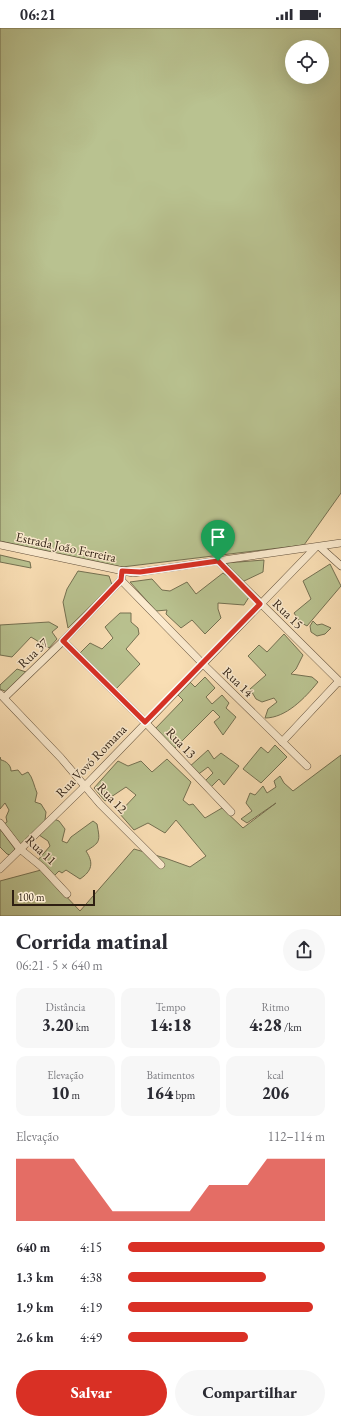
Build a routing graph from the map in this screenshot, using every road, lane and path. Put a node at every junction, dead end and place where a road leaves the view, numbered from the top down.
1 (341, 543) edge
2 (0, 545) edge
3 (318, 547) junction
4 (218, 561) junction
5 (341, 566) edge
6 (122, 571) junction
7 (121, 580) junction
8 (260, 604) junction
9 (63, 641) junction
10 (202, 663) junction
11 (340, 682) edge
12 (2, 695) edge
13 (145, 722) junction
14 (282, 742) junction
15 (307, 766) dead end
16 (84, 786) junction
17 (230, 812) dead end
18 (0, 823) edge
19 (20, 849) junction
20 (161, 865) dead end
21 (0, 869) edge
22 (67, 894) dead end

1 - 3 street, Estrada João Ferreira
2 - 6 street, Estrada João Ferreira
3 - 4 street, Estrada João Ferreira
3 - 5 street
3 - 8 street, Rua Vovó Romana
4 - 6 street, Estrada João Ferreira
4 - 8 street, Rua 15
6 - 7 street
7 - 9 street, Rua 37
7 - 10 street, Rua 14
8 - 10 street, Rua Vovó Romana
8 - 11 street, Rua 15
9 - 12 street, Rua 37
9 - 13 street, Rua 13
10 - 13 street, Rua Vovó Romana
10 - 14 street, Rua 14
11 - 14 street
12 - 16 street, Rua 12
13 - 16 street, Rua Vovó Romana
13 - 17 street, Rua 13
14 - 15 street, Rua 14
16 - 19 street, Rua Vovó Romana
16 - 20 street, Rua 12
18 - 19 street, Rua 11
19 - 21 street, Rua Vovó Romana
19 - 22 street, Rua 11

